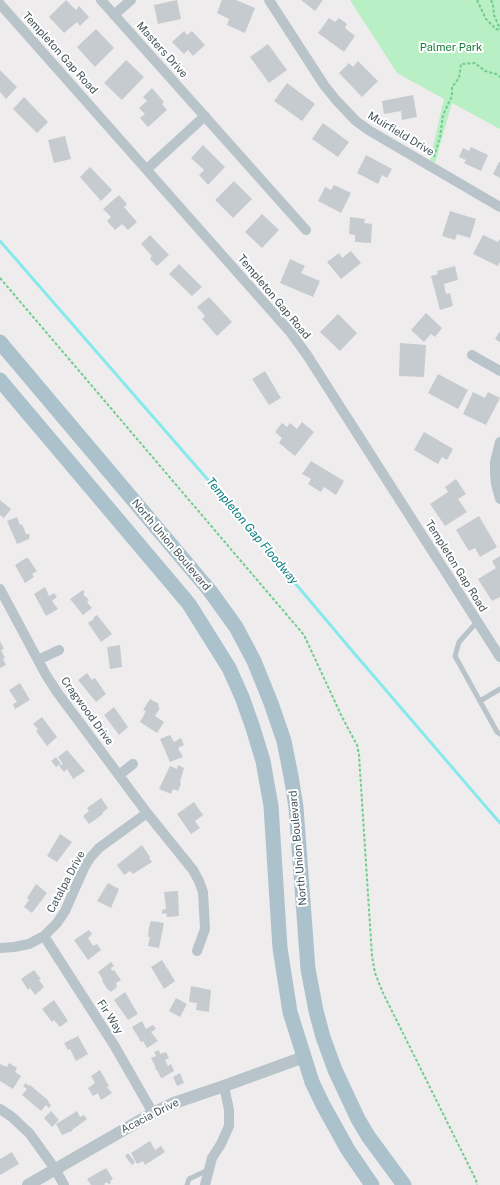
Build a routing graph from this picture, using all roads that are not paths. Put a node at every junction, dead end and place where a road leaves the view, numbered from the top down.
1 (101, 0) edge
2 (131, 0) edge
3 (269, 0) edge
4 (0, 4) edge
5 (114, 15) junction
6 (205, 116) junction
7 (147, 169) junction
8 (500, 207) edge
9 (306, 230) dead end
10 (0, 342) edge
11 (472, 355) dead end
12 (500, 372) edge
13 (0, 380) edge
14 (500, 442) edge
15 (500, 499) edge
16 (0, 589) edge
17 (477, 622) junction
18 (59, 650) dead end
19 (500, 658) edge
20 (38, 660) junction
21 (500, 689) edge
22 (480, 701) junction
23 (500, 734) edge
24 (133, 764) dead end
25 (119, 775) junction
26 (146, 813) junction
27 (44, 936) junction
28 (0, 948) edge
29 (197, 952) dead end
30 (304, 1057) junction
31 (224, 1086) junction
32 (0, 1109) edge
33 (153, 1113) junction
34 (55, 1169) junction
35 (209, 1170) junction
36 (28, 1185) edge
37 (64, 1185) edge
38 (187, 1185) edge
39 (205, 1185) edge
40 (372, 1185) edge
41 (404, 1185) edge

1 - 5 street, Masters Drive
2 - 5 street
3 - 8 street, Muirfield Drive
4 - 7 street, Templeton Gap Road
5 - 6 street, Masters Drive
6 - 7 street
6 - 9 street, Masters Drive
7 - 17 street, Templeton Gap Road
10 - 41 main road, North Union Boulevard
11 - 12 street
13 - 30 main road
14 - 15 street
16 - 20 street, Cragwood Drive
17 - 19 street, Templeton Gap Road
17 - 22 lane
18 - 20 street
20 - 25 street, Cragwood Drive
21 - 22 lane
22 - 23 lane
24 - 25 street
25 - 26 street, Cragwood Drive
26 - 27 street, Catalpa Drive
26 - 29 street, Cragwood Drive
27 - 28 street, Catalpa Drive
27 - 33 street, Fir Way
30 - 31 street, Acacia Drive
30 - 40 main road
31 - 33 street, Acacia Drive
31 - 35 street
32 - 34 street
33 - 34 street, Acacia Drive
34 - 36 street, Acacia Drive
34 - 37 street
35 - 38 lane
35 - 39 street

